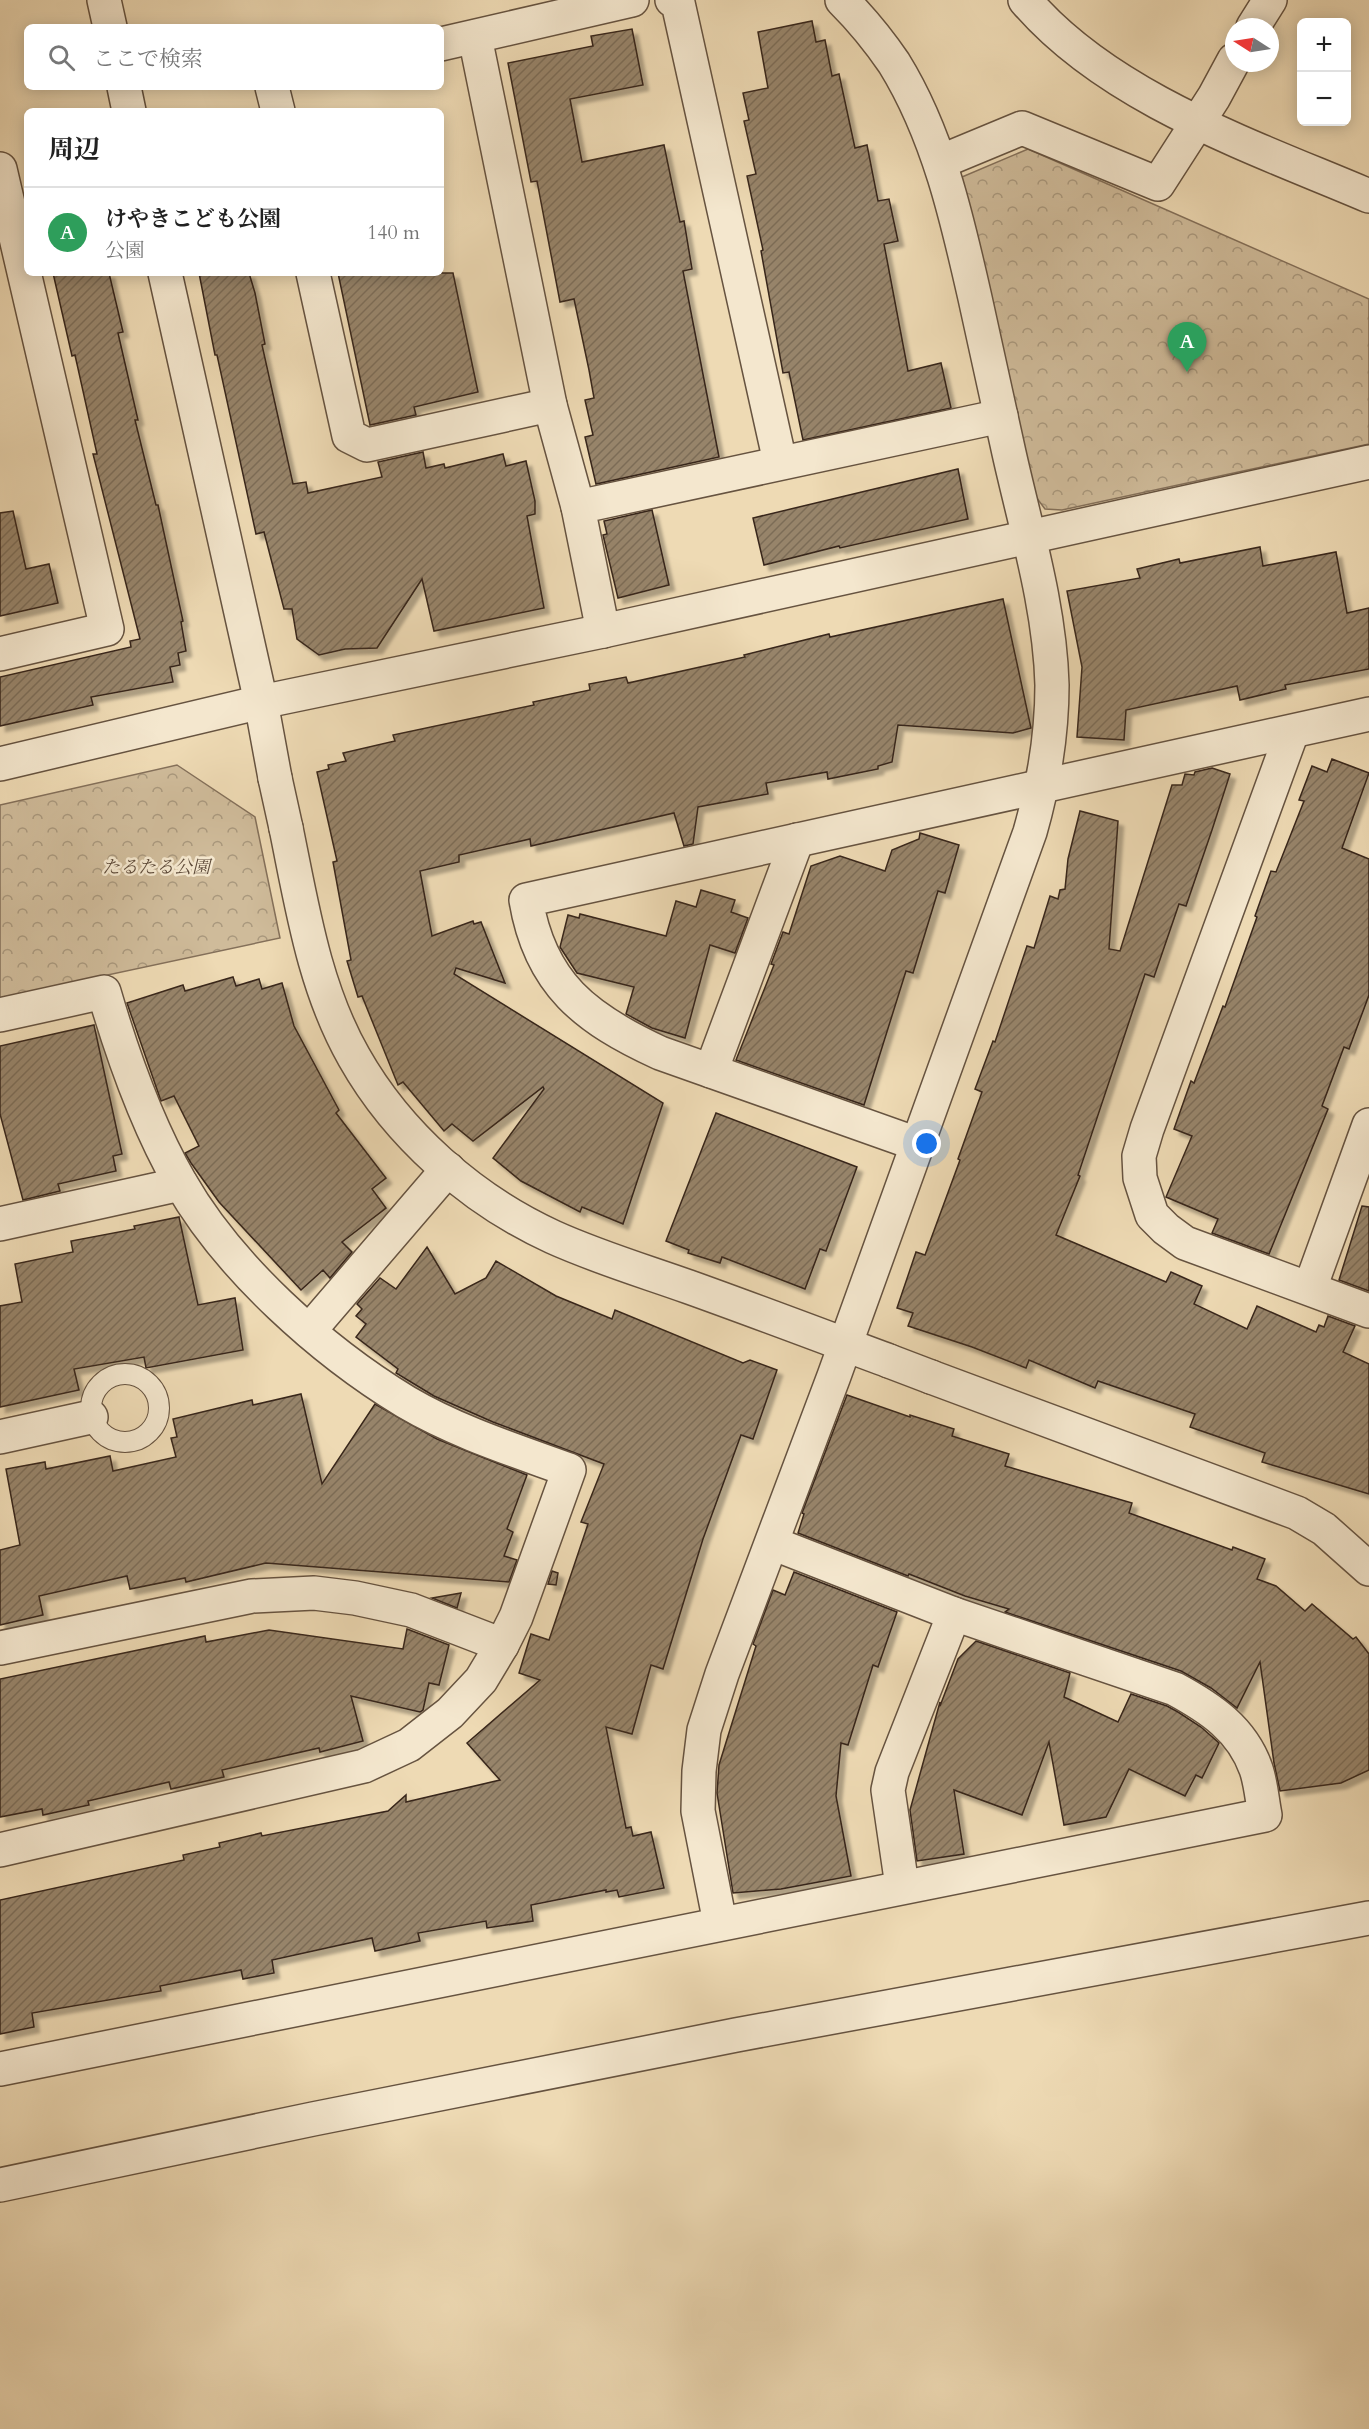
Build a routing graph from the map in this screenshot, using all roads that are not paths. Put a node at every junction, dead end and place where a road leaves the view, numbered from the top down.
1 (104, 0) edge
2 (632, 0) edge
3 (672, 0) edge
4 (842, 0) edge
5 (1025, 0) edge
6 (1270, 0) edge
7 (1259, 18) edge
8 (109, 24) edge
9 (475, 37) junction
10 (444, 43) edge
11 (1228, 72) edge
12 (125, 90) edge
13 (273, 90) edge
14 (128, 108) edge
15 (277, 108) edge
16 (1198, 121) junction
17 (940, 162) junction
18 (0, 170) edge
19 (1369, 196) edge
20 (24, 273) edge
21 (25, 276) edge
22 (166, 276) edge
23 (315, 276) edge
24 (550, 405) junction
25 (1001, 416) junction
26 (780, 462) junction
27 (1369, 462) edge
28 (578, 507) junction
29 (1028, 538) junction
30 (603, 631) junction
31 (0, 654) edge
32 (261, 702) junction
33 (1369, 714) edge
34 (1292, 732) junction
35 (0, 764) edge
36 (1043, 786) junction
37 (797, 840) junction
38 (0, 1015) edge
39 (711, 1071) junction
40 (1369, 1125) edge
41 (917, 1144) junction
42 (448, 1170) junction
43 (181, 1184) junction
44 (0, 1224) edge
45 (1310, 1288) junction
46 (1369, 1311) edge
47 (309, 1330) junction
48 (845, 1345) junction
49 (91, 1417) dead end
50 (0, 1437) edge
51 (772, 1543) junction
52 (1369, 1569) edge
53 (954, 1614) junction
54 (502, 1645) junction
55 (0, 1648) edge
56 (0, 1851) edge
57 (902, 1886) junction
58 (1369, 1918) edge
59 (720, 1923) junction
60 (0, 2069) edge
61 (0, 2185) edge

1 - 8 street
2 - 9 street
3 - 26 street
4 - 17 street
5 - 16 street
6 - 7 street
9 - 10 street
9 - 24 street
11 - 16 street
12 - 14 street
13 - 15 street
16 - 17 street
16 - 19 street
17 - 25 street
18 - 20 street
21 - 31 street
22 - 32 street
23 - 24 street
24 - 28 street
25 - 26 street
25 - 29 street
26 - 28 street
27 - 29 street
28 - 30 street
29 - 30 street
29 - 36 street
30 - 32 street
32 - 35 street
32 - 42 street
33 - 34 street
34 - 36 street
34 - 45 street
36 - 37 street
36 - 41 street
37 - 39 street
37 - 39 street
38 - 43 street
39 - 41 street
40 - 45 street
41 - 48 street
42 - 47 street
42 - 48 street
43 - 44 street
43 - 47 street
45 - 46 street
47 - 54 street
48 - 51 street
48 - 52 street
49 - 50 street
51 - 53 street
51 - 59 street
53 - 57 street
53 - 57 street
54 - 55 street
54 - 56 street
57 - 59 street
58 - 61 street
59 - 60 street

